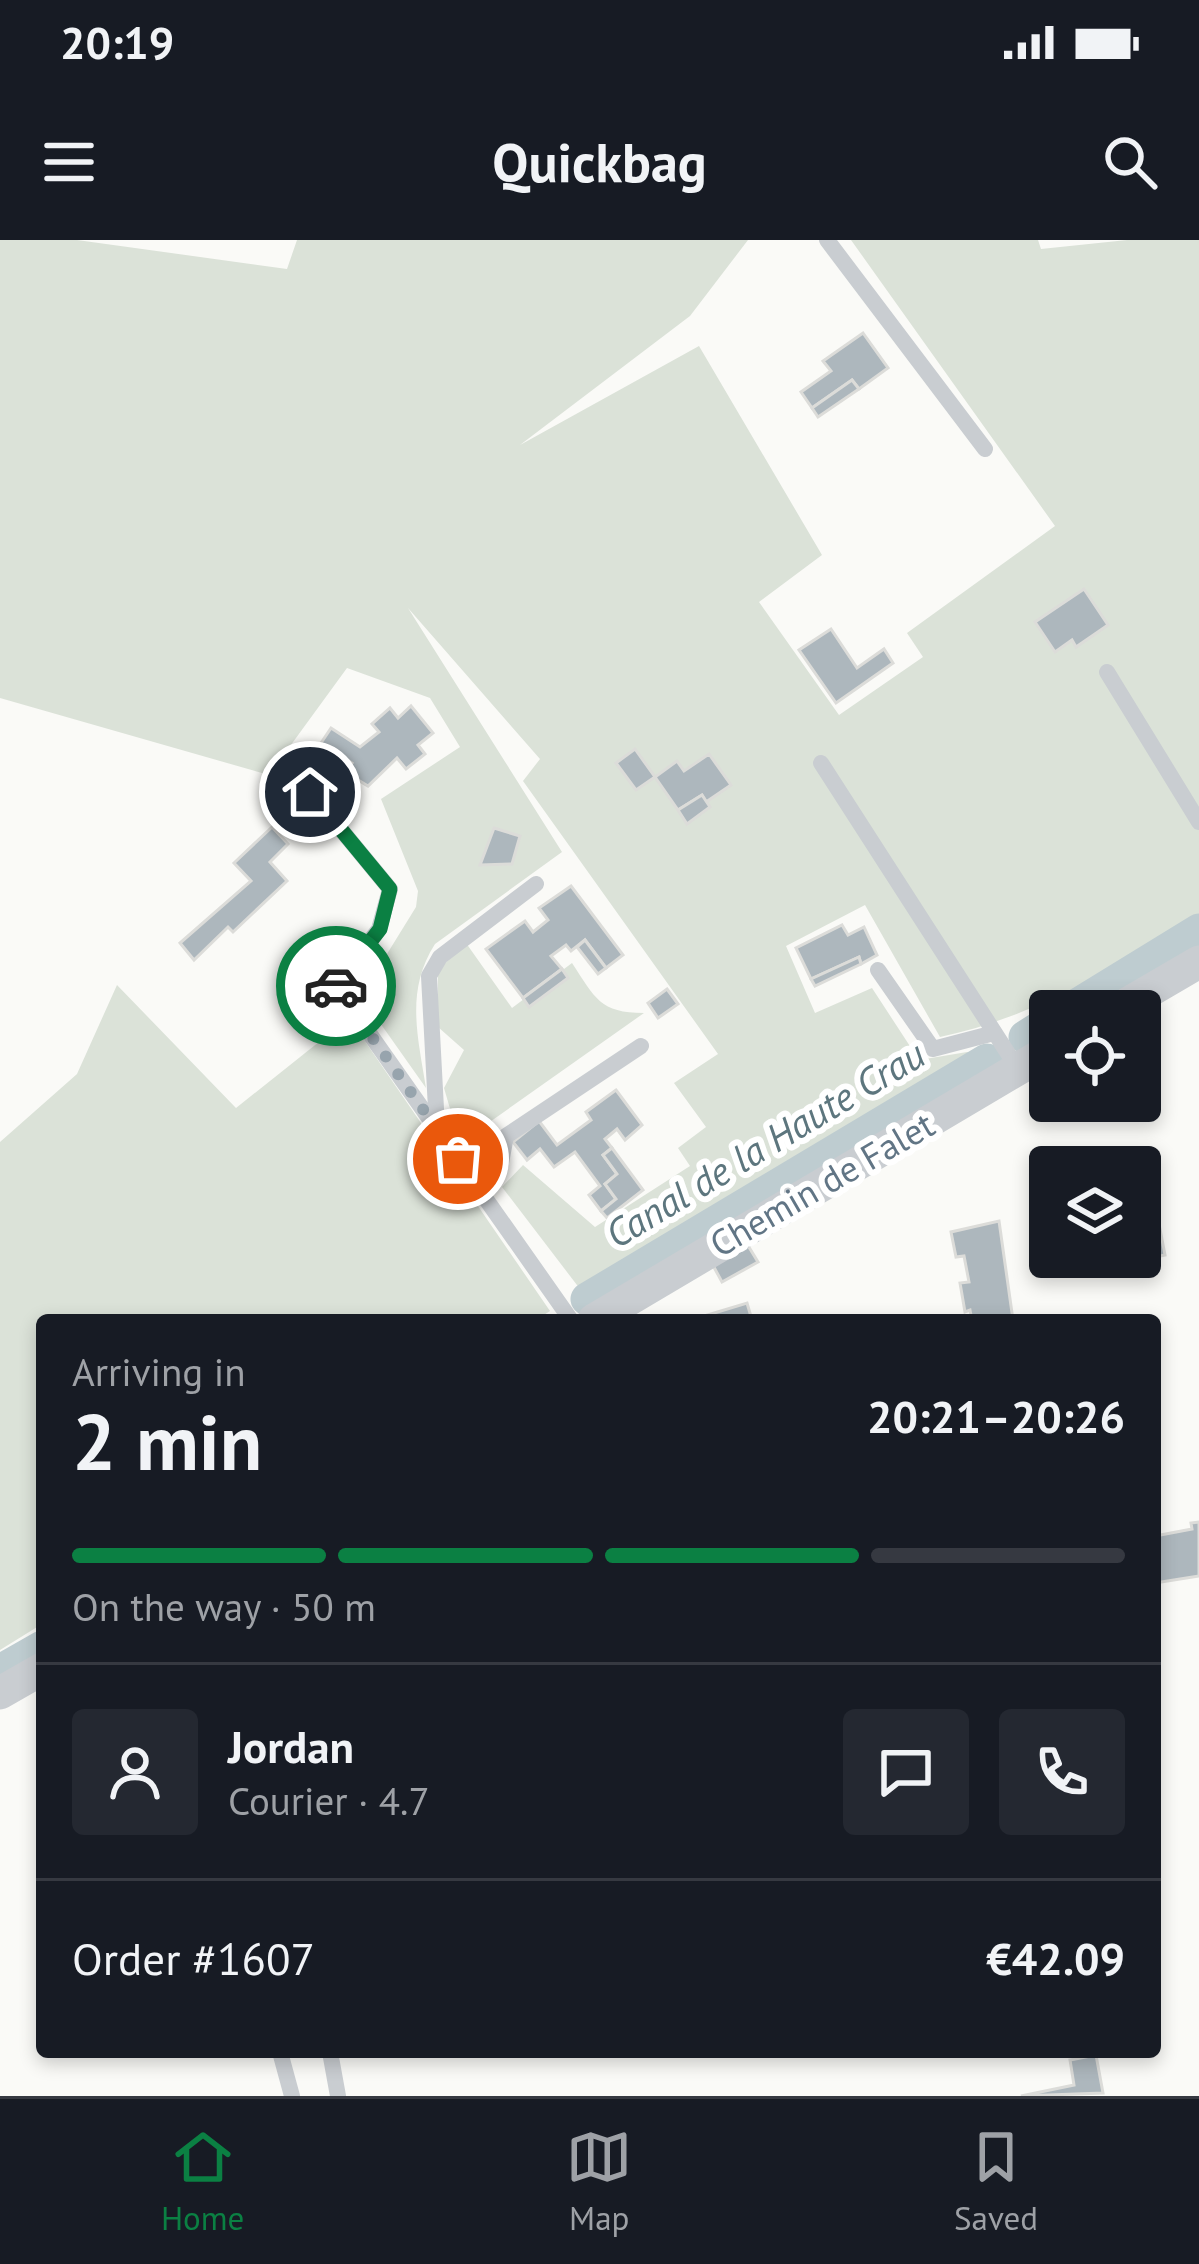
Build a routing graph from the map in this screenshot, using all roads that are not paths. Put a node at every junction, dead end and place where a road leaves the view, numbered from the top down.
1 (827, 240) edge
2 (985, 449) dead end
3 (1106, 672) dead end
4 (821, 763) dead end
5 (310, 792) dead end
6 (1199, 823) edge
7 (536, 884) dead end
8 (1199, 962) edge
9 (878, 970) dead end
10 (1151, 990) edge
11 (994, 1033) junction
12 (641, 1046) dead end
13 (1029, 1062) edge
14 (1018, 1069) junction
15 (437, 1129) junction
16 (479, 1189) junction
17 (567, 1314) edge
18 (614, 1314) edge
19 (36, 1672) edge
20 (0, 1693) edge
21 (282, 2058) edge
22 (331, 2058) edge
23 (292, 2096) edge
24 (338, 2096) edge

1 - 2 lane
3 - 6 lane
4 - 11 lane
5 - 15 lane
7 - 15 lane
8 - 10 street
9 - 11 lane
11 - 14 lane
12 - 16 lane
13 - 14 street, Chemin de Falet
14 - 18 street, Chemin de Falet
15 - 16 lane
16 - 17 lane
19 - 20 street
21 - 23 lane
22 - 24 lane

